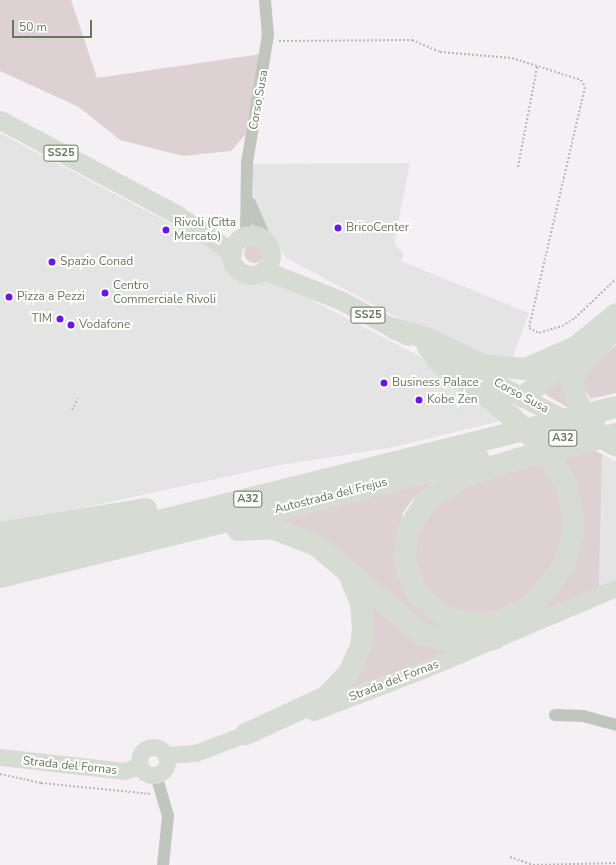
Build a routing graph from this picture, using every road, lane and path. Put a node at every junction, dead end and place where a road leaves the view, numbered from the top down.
1 (265, 0) edge
2 (267, 43) junction
3 (537, 67) junction
4 (0, 120) edge
5 (518, 167) dead end
6 (249, 200) junction
7 (239, 242) junction
8 (267, 255) junction
9 (616, 279) edge
10 (616, 314) edge
11 (616, 323) edge
12 (616, 328) edge
13 (395, 329) junction
14 (428, 347) junction
15 (523, 397) junction
16 (78, 398) dead end
17 (72, 410) dead end
18 (615, 413) edge
19 (616, 436) edge
20 (616, 447) edge
21 (508, 449) junction
22 (278, 492) junction
23 (0, 534) edge
24 (0, 555) edge
25 (70, 561) junction
26 (346, 569) junction
27 (0, 577) edge
28 (616, 588) edge
29 (494, 639) junction
30 (555, 715) dead end
31 (616, 724) edge
32 (246, 734) junction
33 (166, 755) junction
34 (0, 757) edge
35 (139, 766) junction
36 (0, 774) edge
37 (156, 775) junction
38 (164, 794) junction
39 (510, 857) dead end
40 (616, 863) edge
41 (163, 865) edge

1 - 2 street, Corso Susa
2 - 3 path
2 - 6 street, Corso Susa
3 - 5 path
3 - 9 path
4 - 7 main road, SS25
6 - 7 street, Corso Susa
6 - 8 street, Corso Susa
7 - 8 main road, SS25
7 - 8 main road, SS25
8 - 13 main road, Corso Susa / SS25
10 - 13 highway
11 - 15 highway
12 - 19 highway
13 - 14 main road, Corso Susa / SS25
14 - 15 main road, Corso Susa / SS25
14 - 21 highway
15 - 20 main road, Corso Susa / SS25
16 - 17 path
18 - 21 highway, Autostrada del Frejus / A32
19 - 21 highway
21 - 22 highway, Autostrada del Frejus / A32
21 - 25 highway, Autostrada del Frejus / A32
22 - 23 highway
22 - 24 highway, Autostrada del Frejus / A32
25 - 26 highway
25 - 27 highway, Autostrada del Frejus / A32
26 - 29 highway
26 - 32 highway
28 - 29 street, Strada del Fornas
29 - 32 street, Strada del Fornas
30 - 31 street
32 - 33 street, Strada del Fornas
33 - 35 street
33 - 37 street
34 - 35 street, Strada del Fornas
35 - 37 street
36 - 38 path
37 - 38 street
38 - 41 street
39 - 40 path

